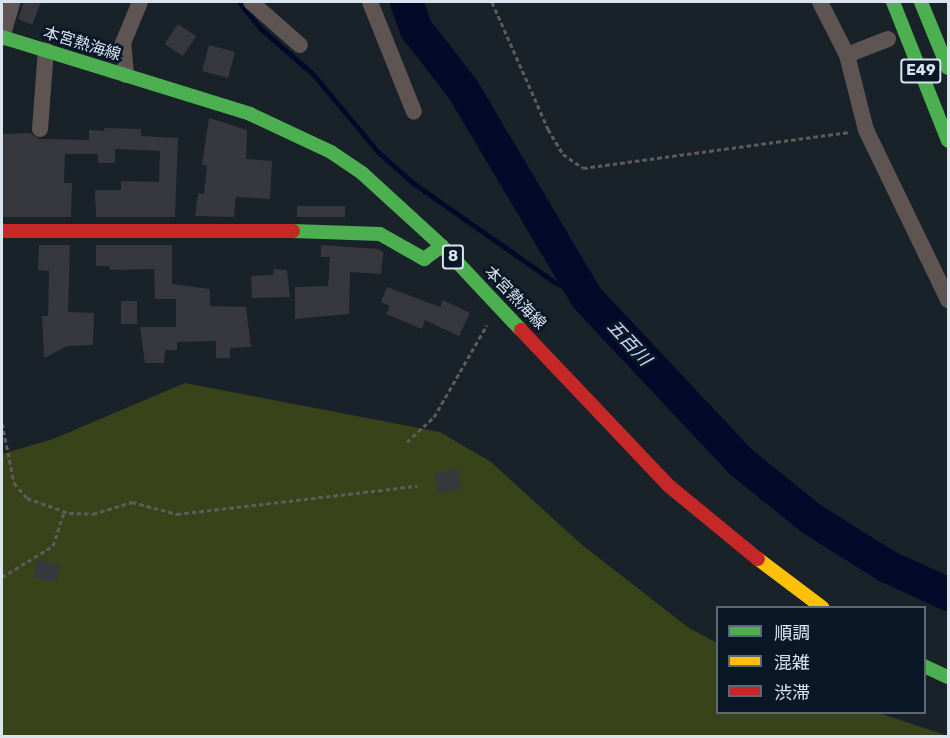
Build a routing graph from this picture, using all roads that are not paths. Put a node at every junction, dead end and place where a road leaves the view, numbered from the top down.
1 (12, 2) edge
2 (140, 2) edge
3 (251, 2) edge
4 (370, 2) edge
5 (820, 2) edge
6 (893, 2) edge
7 (921, 2) edge
8 (2, 37) edge
9 (888, 39) dead end
10 (300, 45) dead end
11 (46, 50) junction
12 (847, 55) junction
13 (948, 68) edge
14 (126, 75) junction
15 (414, 112) dead end
16 (40, 129) dead end
17 (948, 141) edge
18 (2, 231) edge
19 (442, 246) junction
20 (948, 300) edge
21 (820, 606) edge
22 (926, 667) edge
23 (948, 677) edge

1 - 8 street
2 - 14 street
3 - 10 street
4 - 15 street
5 - 12 street
6 - 17 main road, E49
7 - 13 main road, E49
8 - 11 main road, 本宮熱海線 / 8
9 - 12 street
11 - 14 main road, 本宮熱海線 / 8
11 - 16 street
12 - 20 street
14 - 19 main road, 本宮熱海線 / 8
18 - 19 main road
19 - 21 main road, 本宮熱海線 / 8
22 - 23 main road

